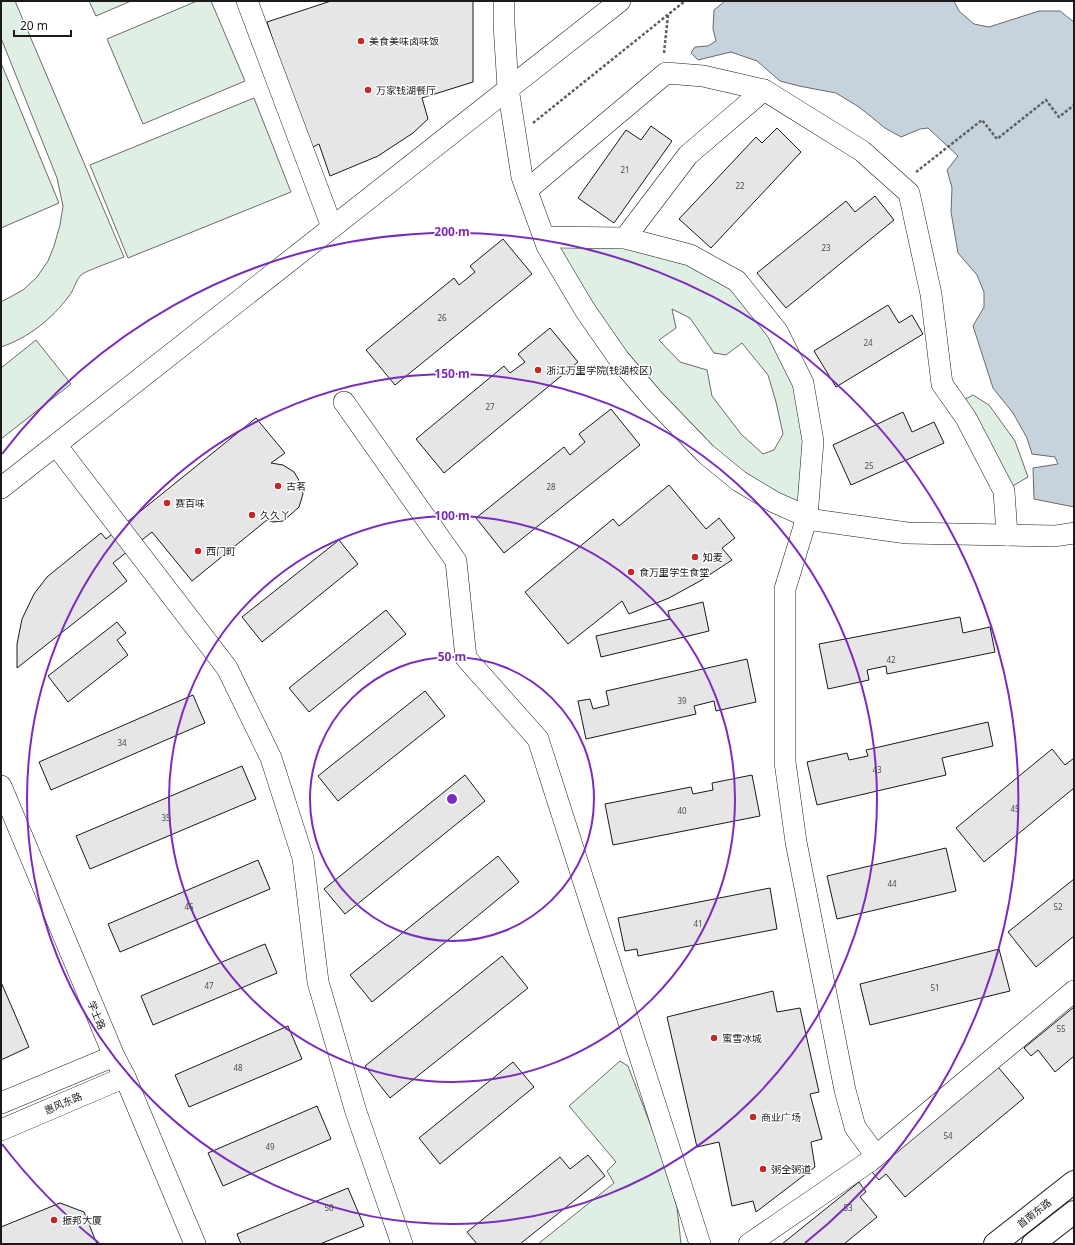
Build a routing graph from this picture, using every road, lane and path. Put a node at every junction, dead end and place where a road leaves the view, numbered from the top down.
1 (247, 1) edge
2 (504, 1) edge
3 (685, 1) edge
4 (616, 2) edge
5 (668, 15) junction
6 (662, 76) junction
7 (508, 88) junction
8 (764, 90) junction
9 (1074, 105) edge
10 (516, 137) junction
11 (900, 185) junction
12 (527, 190) junction
13 (332, 227) junction
14 (544, 237) junction
15 (625, 238) junction
16 (344, 402) dead end
17 (56, 445) junction
18 (1, 488) edge
19 (807, 517) junction
20 (1074, 533) edge
21 (1008, 535) junction
22 (1, 786) edge
23 (1074, 991) edge
24 (114, 1056) junction
25 (125, 1077) junction
26 (1, 1103) edge
27 (1, 1130) edge
28 (876, 1156) junction
29 (1074, 1182) edge
30 (1074, 1212) edge
31 (195, 1244) edge
32 (402, 1244) edge
33 (700, 1244) edge
34 (749, 1244) edge
35 (995, 1244) edge
36 (1033, 1244) edge

1 - 13 street
2 - 7 street
3 - 5 path
4 - 7 street
5 - 6 path
5 - 10 path
6 - 8 street
6 - 12 street
7 - 10 street
7 - 13 street
8 - 11 street
8 - 15 street
9 - 11 path
10 - 12 street
11 - 21 street
12 - 14 street
13 - 17 street
14 - 15 street
14 - 19 street
15 - 19 street
16 - 33 street
17 - 18 street
17 - 32 street
19 - 21 street
19 - 28 street
20 - 21 street
22 - 24 street, 学士路
23 - 28 street
24 - 25 street, 学士路
24 - 26 street
25 - 27 street, 惠风东路
25 - 31 street, 学士路
28 - 34 street
29 - 35 main road, 首南东路
30 - 36 main road

